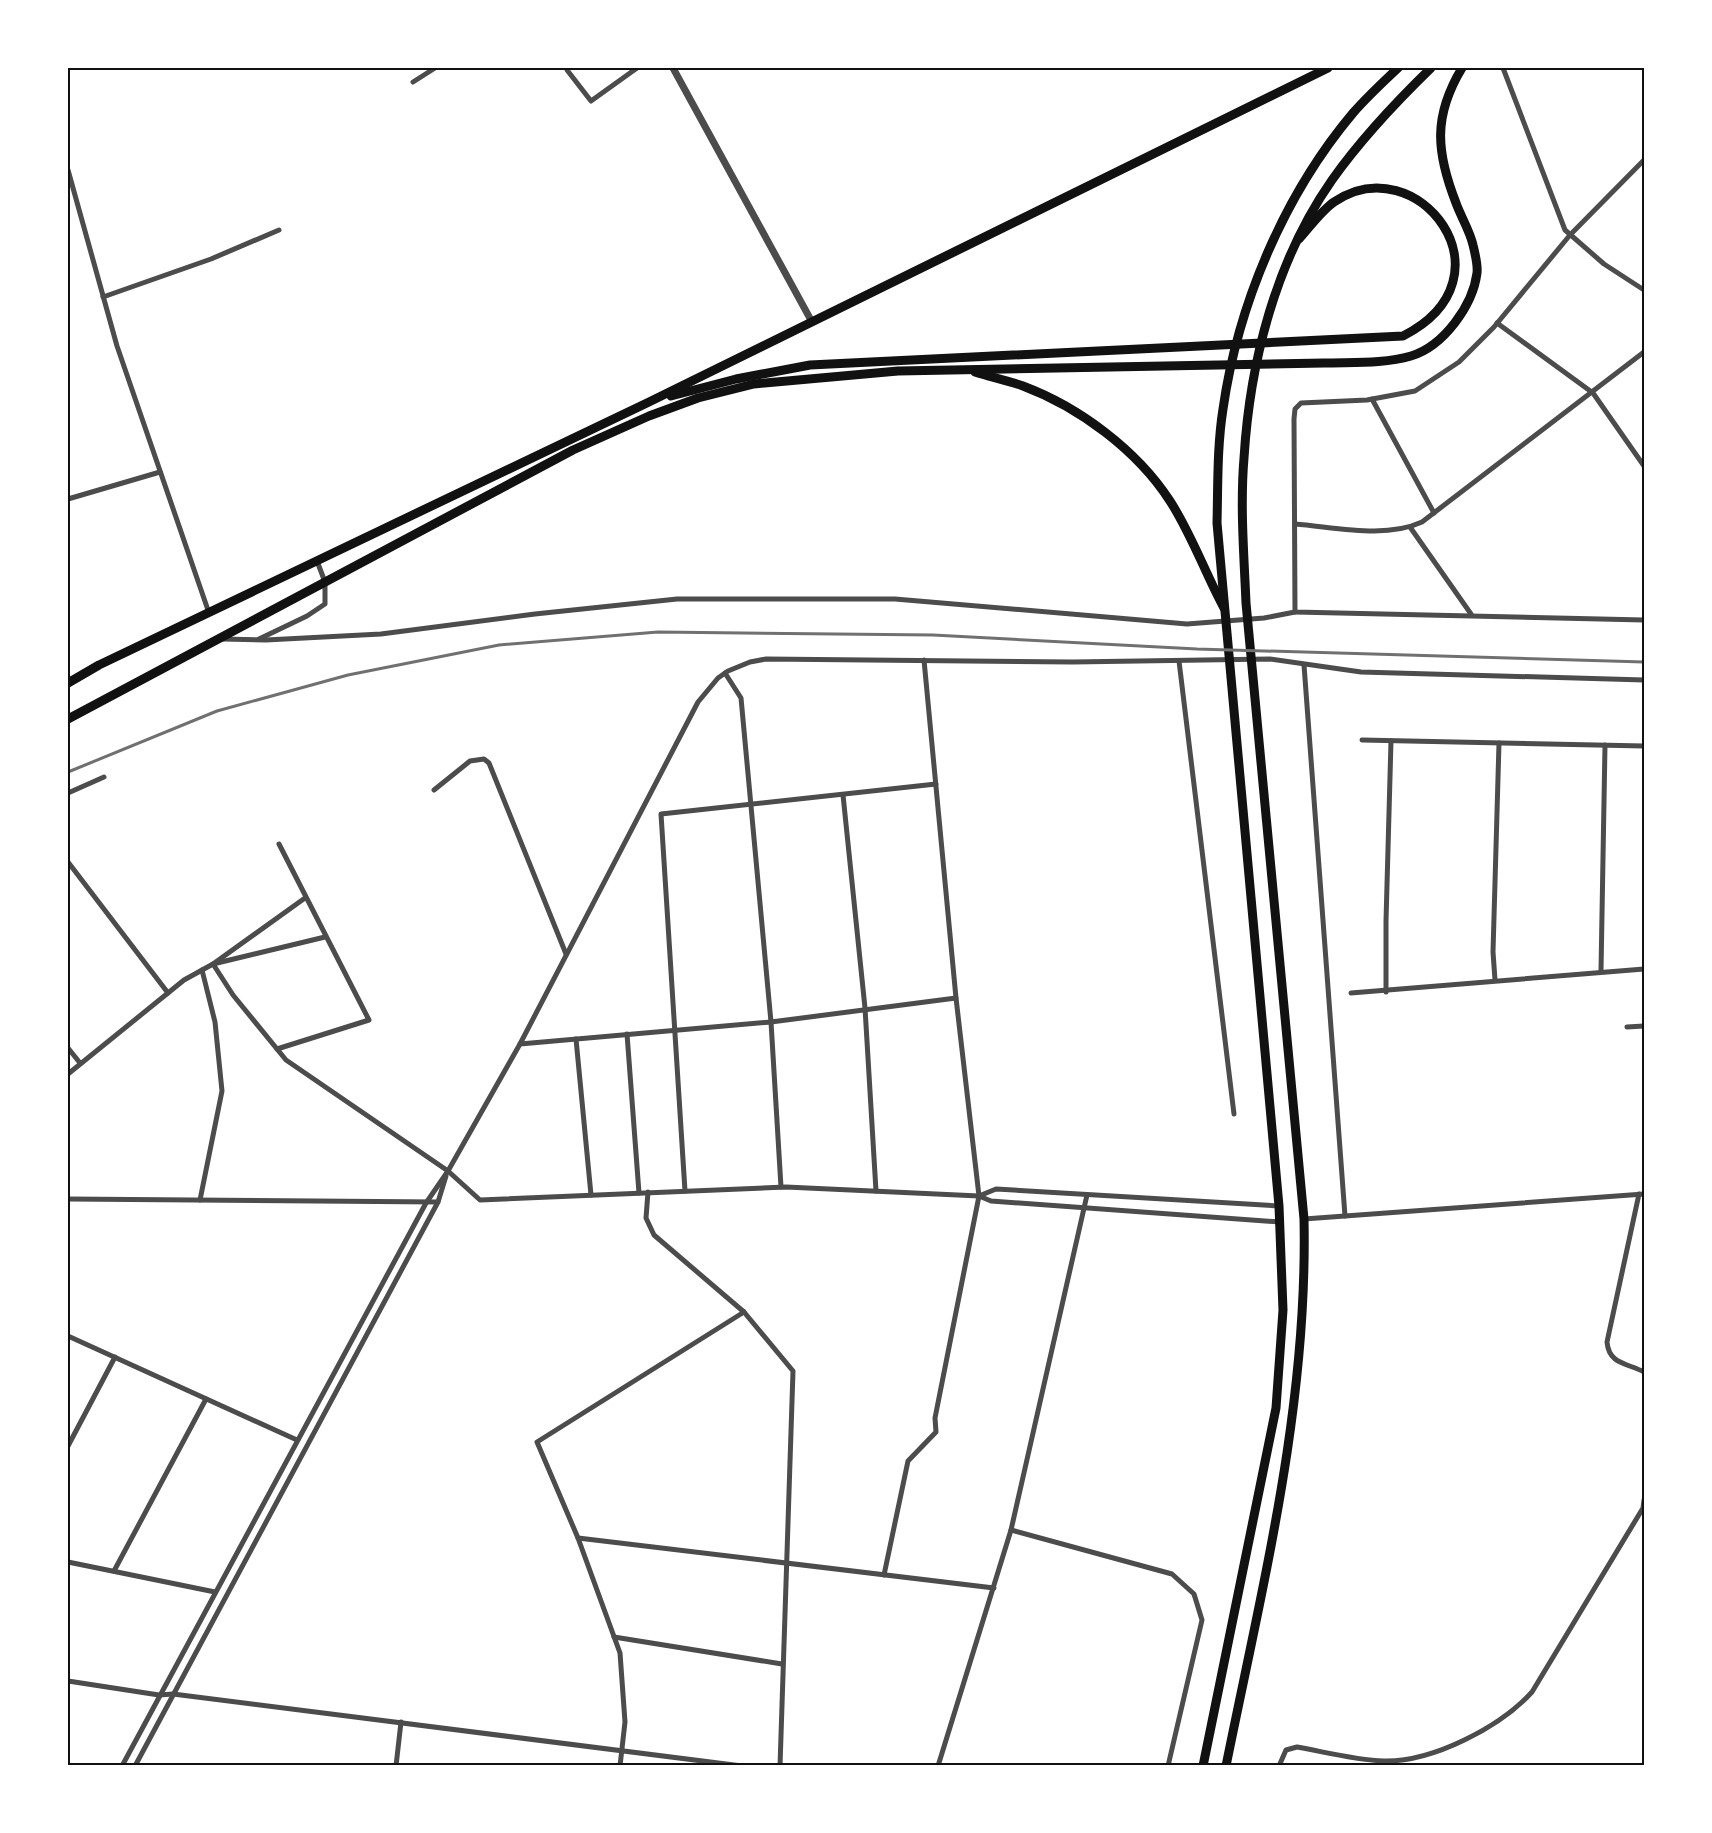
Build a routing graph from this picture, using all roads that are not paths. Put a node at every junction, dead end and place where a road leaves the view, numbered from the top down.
1 (435, 68) edge
2 (637, 68) edge
3 (673, 68) edge
4 (1328, 68) edge
5 (1398, 68) edge
6 (1431, 68) edge
7 (1462, 68) edge
8 (1503, 68) edge
9 (567, 69) dead end
10 (413, 82) dead end
11 (1644, 160) edge
12 (68, 170) edge
13 (279, 231) dead end
14 (1570, 235) junction
15 (1298, 240) junction
16 (1643, 286) edge
17 (103, 297) junction
18 (812, 322) junction
19 (1497, 323) junction
20 (1644, 352) edge
21 (969, 370) junction
22 (1593, 393) junction
23 (1372, 399) junction
24 (649, 402) junction
25 (1644, 466) edge
26 (160, 472) junction
27 (68, 499) edge
28 (1434, 513) junction
29 (1295, 524) junction
30 (1410, 527) junction
31 (317, 561) junction
32 (325, 582) junction
33 (1224, 608) junction
34 (1294, 612) junction
35 (209, 613) junction
36 (1471, 615) junction
37 (1644, 620) edge
38 (217, 639) junction
39 (257, 640) junction
40 (924, 660) junction
41 (1179, 661) junction
42 (1304, 665) junction
43 (725, 673) junction
44 (1644, 681) edge
45 (68, 683) edge
46 (68, 719) edge
47 (1362, 740) dead end
48 (1391, 741) junction
49 (1499, 743) junction
50 (1605, 745) junction
51 (1644, 746) edge
52 (104, 777) dead end
53 (936, 784) junction
54 (434, 790) dead end
55 (68, 793) edge
56 (843, 795) junction
57 (750, 805) junction
58 (279, 844) dead end
59 (68, 862) edge
60 (305, 898) junction
61 (326, 937) junction
62 (566, 954) junction
63 (213, 964) junction
64 (1644, 969) edge
65 (202, 970) junction
66 (1601, 971) junction
67 (1495, 980) junction
68 (1386, 992) junction
69 (168, 993) junction
70 (1351, 993) dead end
71 (956, 998) junction
72 (865, 1008) junction
73 (771, 1022) junction
74 (1644, 1026) edge
75 (1627, 1027) dead end
76 (675, 1030) junction
77 (627, 1034) junction
78 (576, 1039) junction
79 (520, 1044) junction
80 (68, 1048) edge
81 (277, 1049) junction
82 (80, 1063) junction
83 (68, 1074) edge
84 (1234, 1114) dead end
85 (448, 1172) junction
86 (781, 1187) junction
87 (685, 1191) junction
88 (876, 1191) junction
89 (648, 1192) junction
90 (639, 1193) junction
91 (1642, 1194) edge
92 (591, 1195) junction
93 (1087, 1195) junction
94 (978, 1196) junction
95 (68, 1199) edge
96 (201, 1200) junction
97 (438, 1202) junction
98 (426, 1203) junction
99 (1279, 1206) junction
100 (1084, 1208) junction
101 (1345, 1216) junction
102 (1304, 1218) junction
103 (1280, 1222) junction
104 (744, 1312) junction
105 (68, 1336) edge
106 (115, 1357) junction
107 (1644, 1372) edge
108 (206, 1399) junction
109 (297, 1440) junction
110 (68, 1446) edge
111 (1644, 1500) edge
112 (1011, 1530) junction
113 (578, 1538) junction
114 (68, 1562) edge
115 (785, 1563) junction
116 (114, 1571) junction
117 (884, 1575) junction
118 (994, 1588) junction
119 (215, 1592) junction
120 (614, 1637) junction
121 (782, 1664) junction
122 (68, 1681) edge
123 (173, 1694) junction
124 (159, 1695) junction
125 (401, 1722) junction
126 (622, 1752) junction
127 (122, 1766) edge
128 (135, 1766) edge
129 (396, 1766) edge
130 (620, 1766) edge
131 (742, 1766) edge
132 (780, 1766) edge
133 (938, 1766) edge
134 (1168, 1766) edge
135 (1203, 1766) edge
136 (1226, 1766) edge
137 (1279, 1766) edge

1 - 10 street
2 - 9 street
3 - 18 street
4 - 18 main road
5 - 33 main road
6 - 15 main road
7 - 21 main road
8 - 14 street
11 - 14 street
12 - 17 street
13 - 17 street
14 - 16 street
14 - 19 street
15 - 24 main road
15 - 102 main road
17 - 26 street
18 - 24 main road
19 - 22 street
19 - 23 street
20 - 22 street
21 - 32 main road
21 - 33 main road
22 - 25 street
22 - 28 street
23 - 28 street
23 - 29 street
24 - 31 main road
26 - 27 street
26 - 35 street
28 - 30 street
29 - 30 street
29 - 34 street
30 - 36 street
31 - 32 street
31 - 35 main road
32 - 38 main road
32 - 39 street
33 - 99 main road
34 - 36 street
34 - 39 street
35 - 45 main road
36 - 37 street
38 - 39 street
38 - 46 main road
40 - 41 street
40 - 43 street
40 - 53 street
41 - 42 street
41 - 84 street
42 - 44 street
42 - 101 street
43 - 57 street
43 - 62 street
47 - 48 street
48 - 49 street
48 - 68 street
49 - 50 street
49 - 67 street
50 - 51 street
50 - 66 street
52 - 55 street
53 - 56 street
53 - 71 street
54 - 62 street
56 - 57 street
56 - 72 street
57 - 73 street
57 - 76 street
58 - 60 street
59 - 69 street
60 - 61 street
60 - 63 street
61 - 63 street
61 - 81 street
62 - 79 street
63 - 65 street
63 - 81 street
64 - 66 street
65 - 69 street
65 - 96 street
66 - 67 street
67 - 68 street
68 - 70 street
69 - 82 street
71 - 72 street
71 - 94 street
72 - 73 street
72 - 88 street
73 - 76 street
73 - 86 street
74 - 75 street
76 - 77 street
76 - 87 street
77 - 78 street
77 - 90 street
78 - 79 street
78 - 92 street
79 - 85 street
80 - 82 street
81 - 85 street
82 - 83 street
85 - 92 street
85 - 97 street
85 - 98 street
86 - 87 street
86 - 88 street
87 - 89 street
88 - 94 street
89 - 90 street
89 - 104 street
90 - 92 street
91 - 101 street
91 - 107 street
93 - 94 street
93 - 99 street
93 - 100 street
94 - 100 street
94 - 117 street
95 - 96 street
96 - 98 street
97 - 98 street
97 - 123 street
98 - 109 street
99 - 103 main road
100 - 103 street
100 - 112 street
101 - 102 street
102 - 136 main road
103 - 135 main road
104 - 113 street
104 - 115 street
105 - 106 street
106 - 108 street
106 - 110 street
108 - 109 street
108 - 116 street
109 - 119 street
111 - 137 street
112 - 118 street
112 - 134 street
113 - 115 street
113 - 120 street
114 - 116 street
115 - 117 street
115 - 121 street
116 - 119 street
117 - 118 street
118 - 133 street
119 - 124 street
120 - 121 street
120 - 126 street
121 - 132 street
122 - 124 street
123 - 124 street
123 - 125 street
123 - 128 street
124 - 127 street
125 - 126 street
125 - 129 street
126 - 130 street
126 - 131 street

